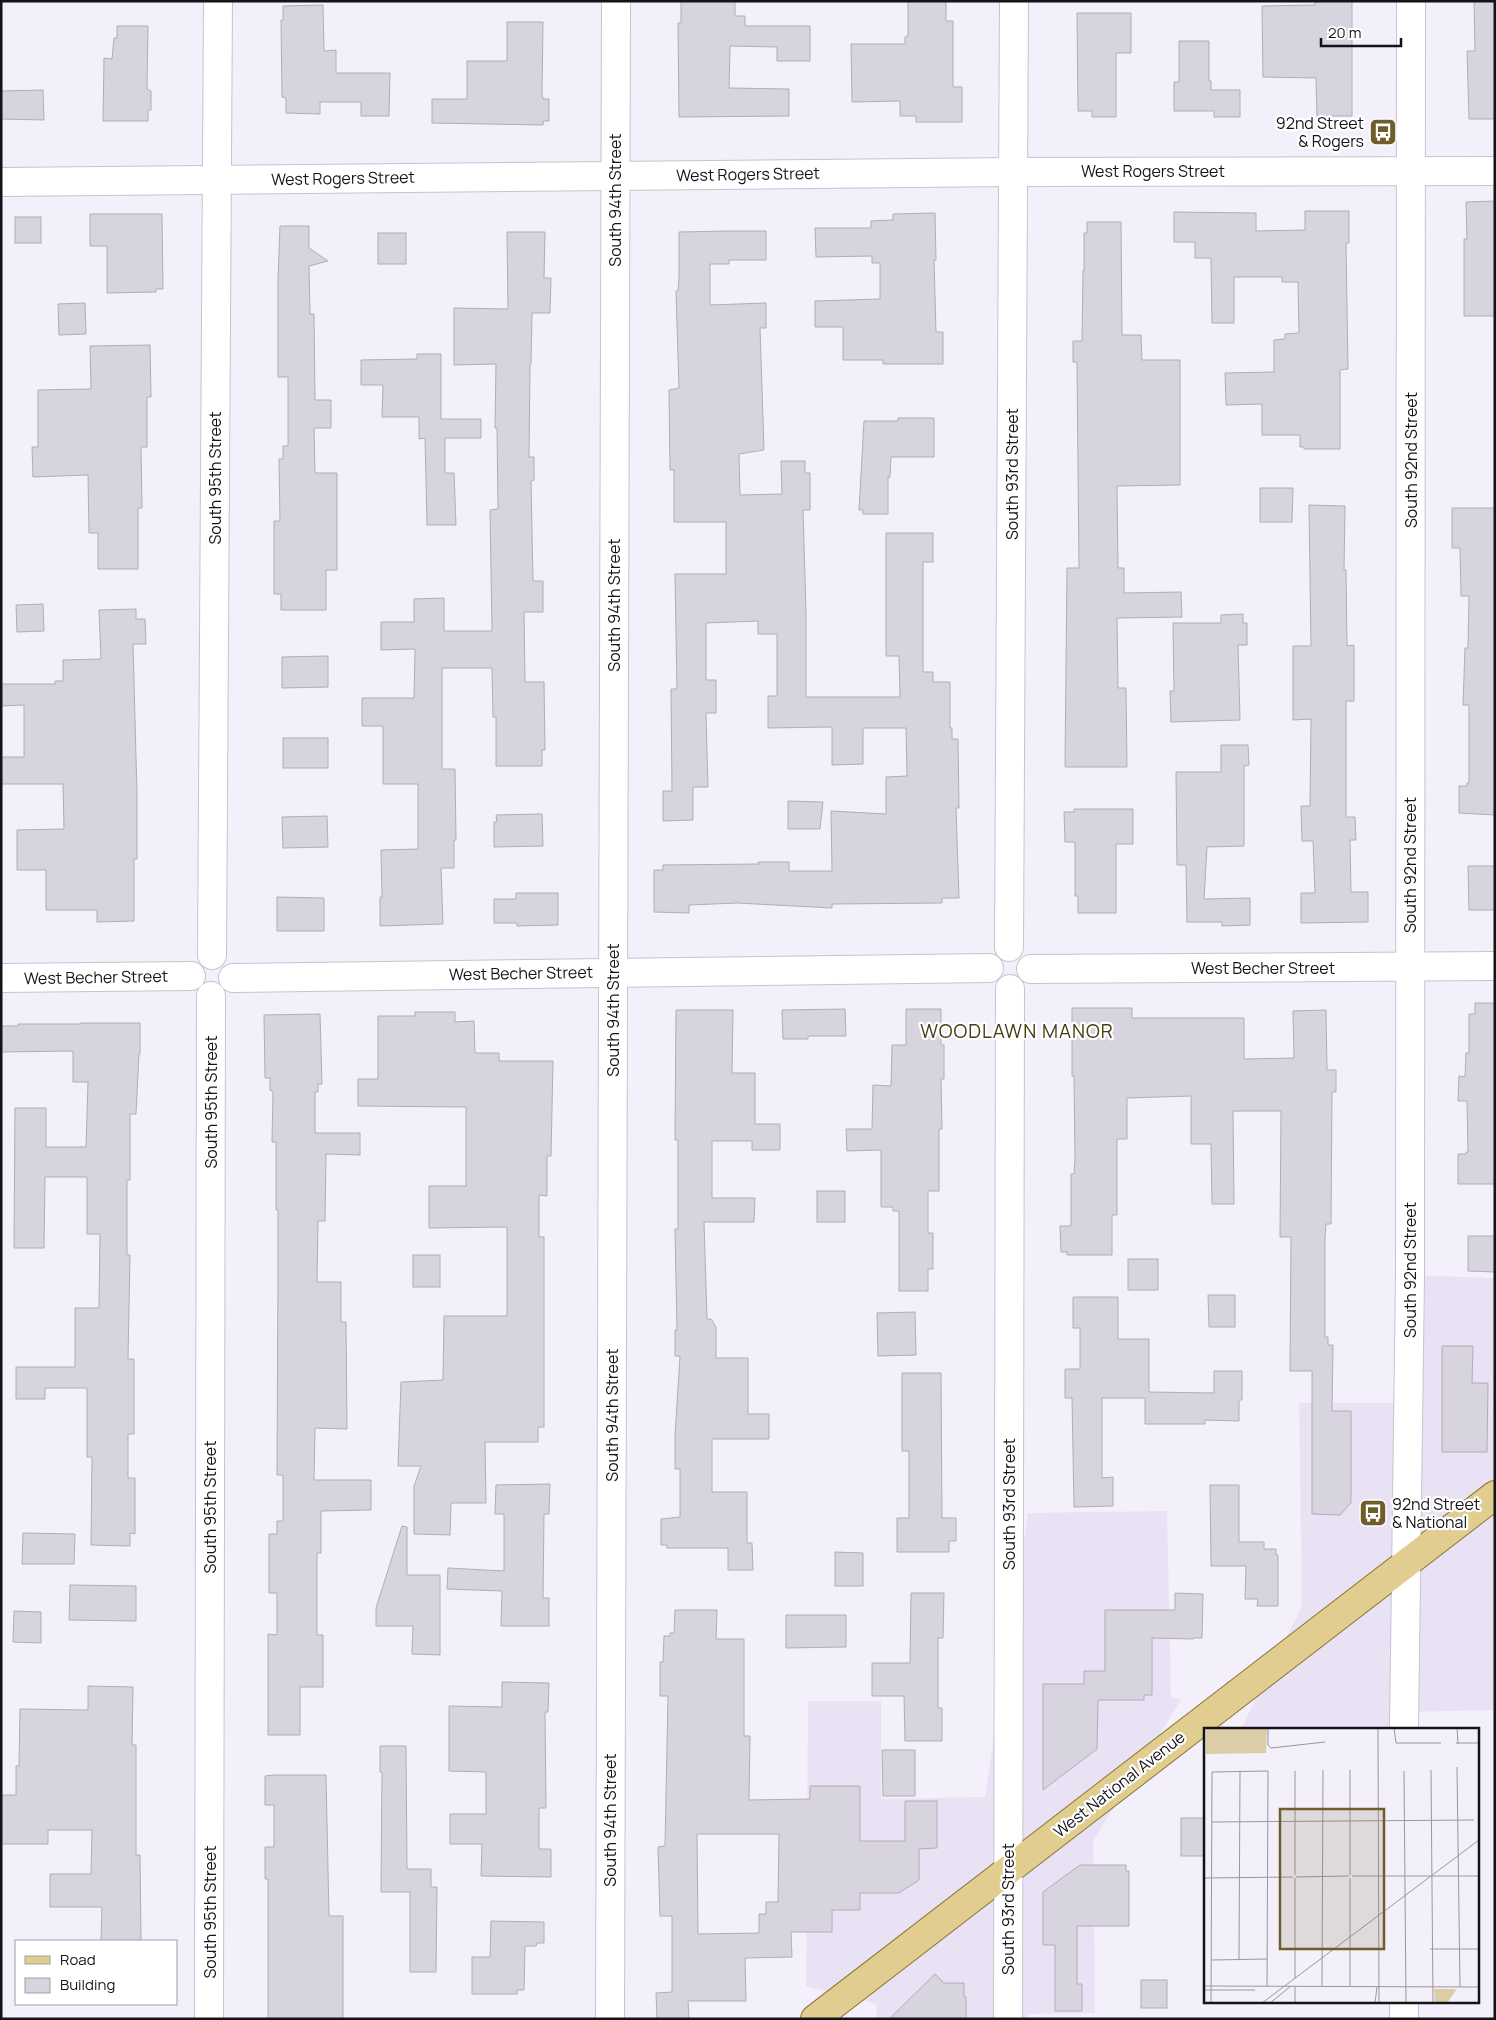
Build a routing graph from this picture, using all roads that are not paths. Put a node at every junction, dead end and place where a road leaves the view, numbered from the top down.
1 (218, 1) edge
2 (616, 1) edge
3 (1014, 1) edge
4 (1411, 1) edge
5 (1411, 170) junction
6 (1495, 171) edge
7 (1014, 172) junction
8 (616, 175) junction
9 (217, 180) junction
10 (1, 182) edge
11 (1009, 947) junction
12 (212, 955) junction
13 (1495, 966) edge
14 (1409, 967) junction
15 (989, 968) junction
16 (1031, 969) junction
17 (613, 972) junction
18 (191, 976) junction
19 (1, 978) edge
20 (233, 978) junction
21 (1010, 989) junction
22 (211, 996) junction
23 (1495, 1495) edge
24 (1407, 1562) junction
25 (1404, 1728) edge
26 (1008, 1869) junction
27 (1404, 2002) edge
28 (209, 2019) edge
29 (610, 2019) edge
30 (815, 2019) edge
31 (1008, 2019) edge
32 (1404, 2019) edge

1 - 9 street, South 95th Street
2 - 8 street, South 94th Street
3 - 7 street, South 93rd Street
4 - 5 street, South 92nd Street
5 - 6 street, West Rogers Street
5 - 7 street, West Rogers Street
5 - 14 street, South 92nd Street
7 - 8 street, West Rogers Street
7 - 11 street, South 93rd Street
8 - 9 street, West Rogers Street
8 - 17 street, South 94th Street
9 - 10 street, West Rogers Street
9 - 12 street, South 95th Street
11 - 15 street
11 - 16 street
12 - 18 street
12 - 20 street
13 - 14 street, West Becher Street
14 - 16 street, West Becher Street
14 - 24 street, South 92nd Street
15 - 17 street, West Becher Street
15 - 21 street
16 - 21 street
17 - 20 street, West Becher Street
17 - 29 street, South 94th Street
18 - 19 street, West Becher Street
18 - 22 street
20 - 22 street
21 - 26 street, South 93rd Street
22 - 28 street, South 95th Street
23 - 24 main road, West National Avenue
24 - 25 street, South 92nd Street
24 - 26 main road, West National Avenue
26 - 30 main road, West National Avenue
26 - 31 street, South 93rd Street
27 - 32 street

